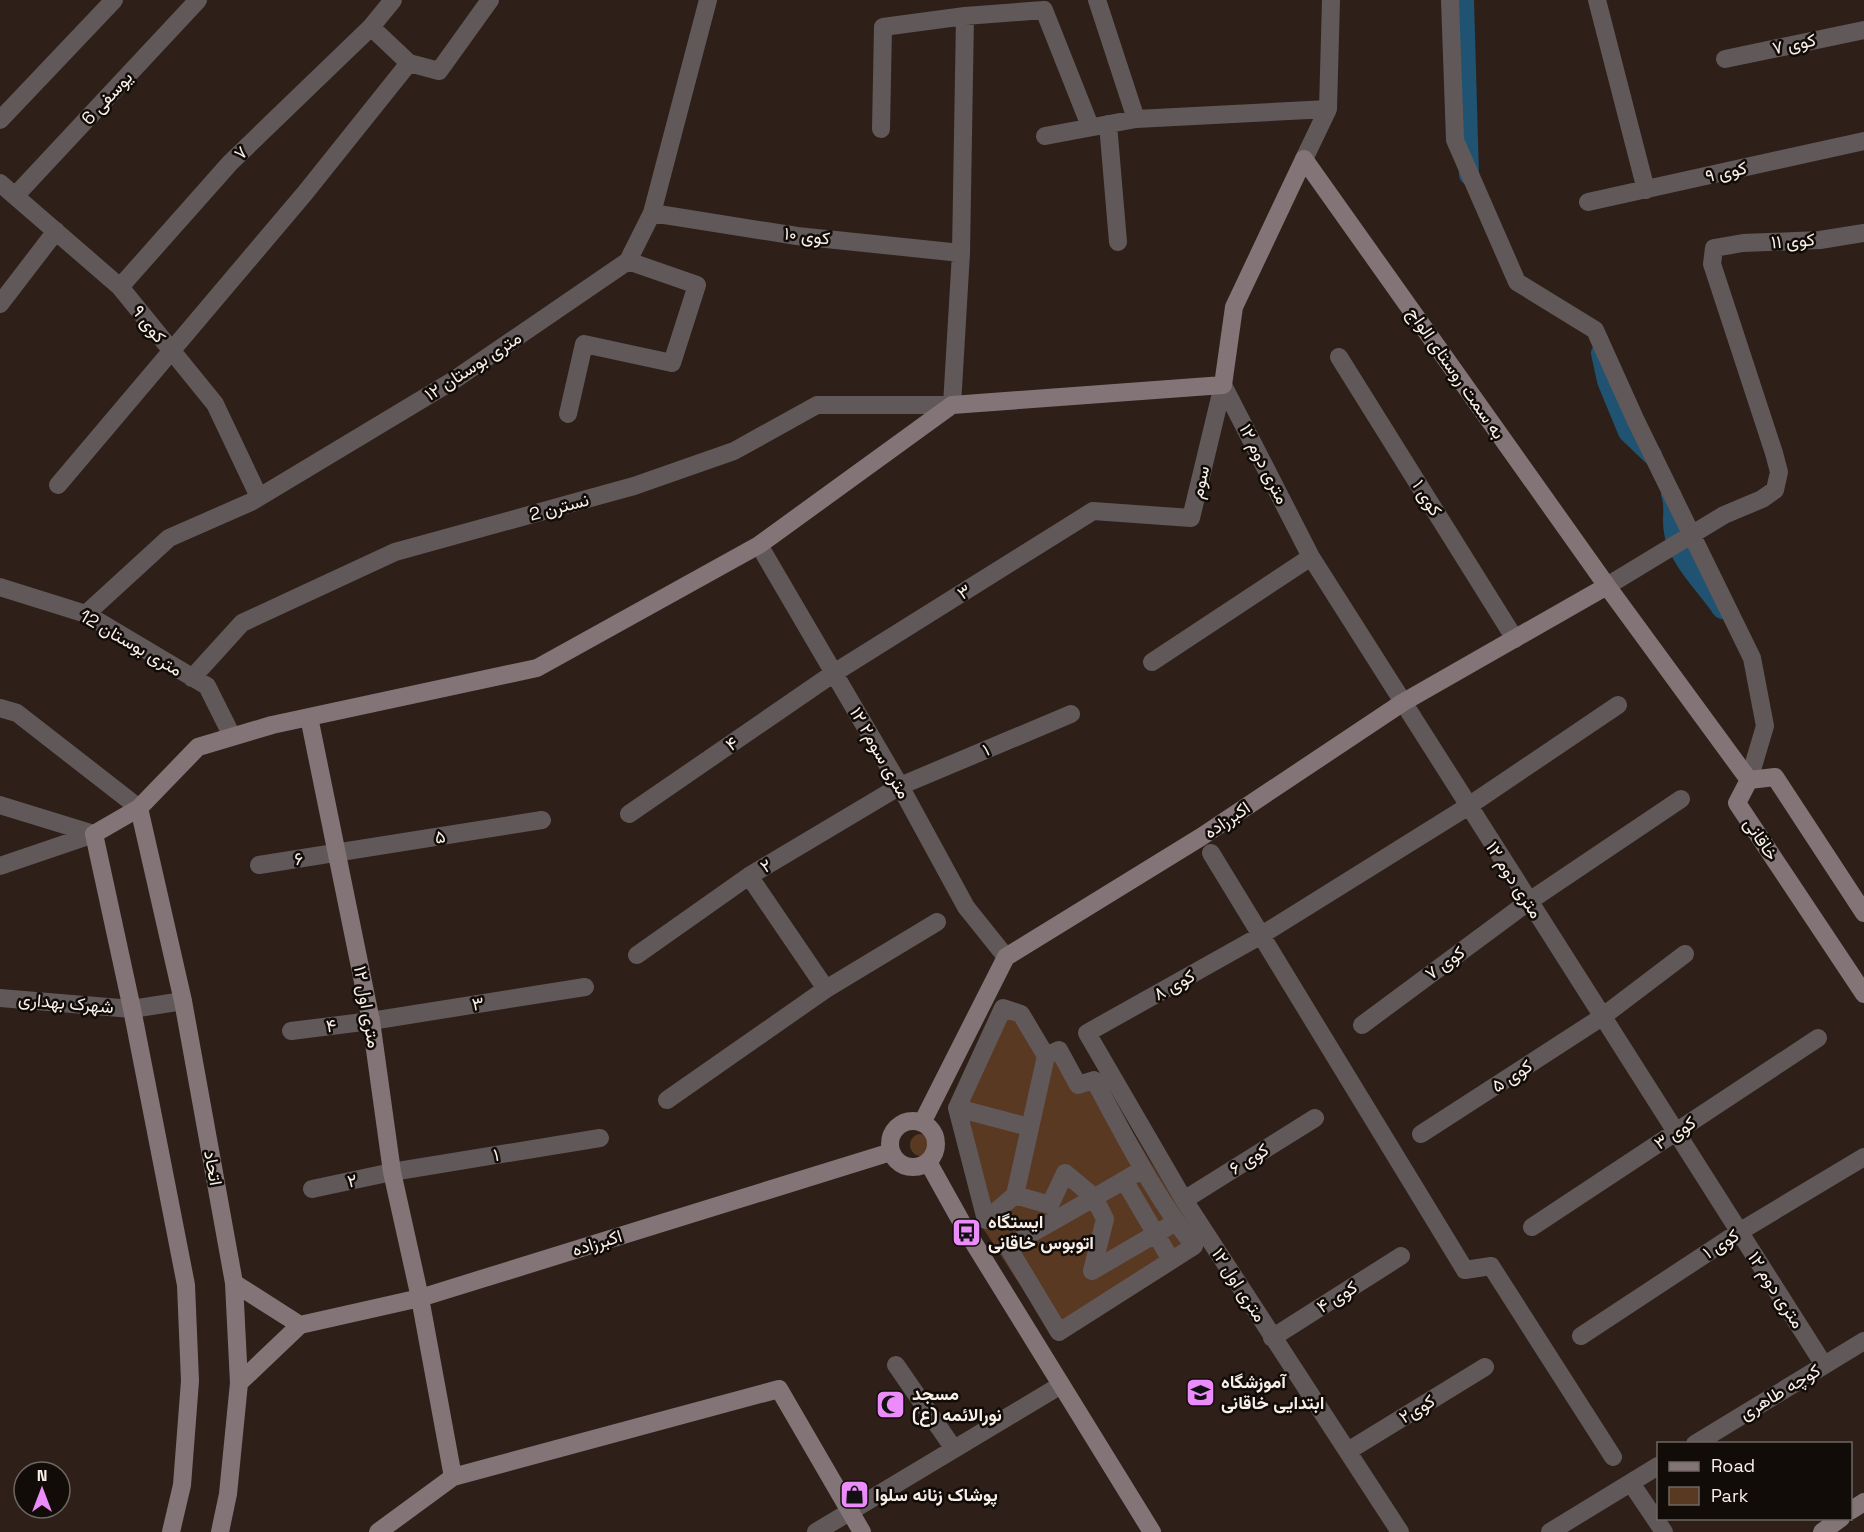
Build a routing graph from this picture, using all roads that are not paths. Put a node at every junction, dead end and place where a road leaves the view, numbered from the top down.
1 (114, 0) edge
2 (198, 0) edge
3 (393, 0) edge
4 (490, 0) edge
5 (708, 0) edge
6 (1097, 0) edge
7 (1331, 0) edge
8 (1450, 0) edge
9 (1597, 0) edge
10 (965, 16) junction
11 (371, 27) junction
12 (1864, 30) edge
13 (1725, 59) dead end
14 (409, 63) junction
15 (1328, 109) junction
16 (1136, 119) junction
17 (0, 120) edge
18 (1108, 124) junction
19 (1090, 126) junction
20 (881, 129) dead end
21 (1045, 136) dead end
22 (1864, 141) edge
23 (1304, 159) junction
24 (0, 183) edge
25 (1646, 190) junction
26 (16, 195) junction
27 (1588, 202) dead end
28 (652, 213) junction
29 (56, 231) junction
30 (1864, 233) edge
31 (1118, 242) dead end
32 (961, 253) junction
33 (628, 261) junction
34 (120, 287) junction
35 (0, 304) edge
36 (171, 352) junction
37 (1338, 357) dead end
38 (1223, 385) junction
39 (952, 405) junction
40 (568, 414) dead end
41 (58, 485) dead end
42 (259, 497) junction
43 (1093, 511) joint
44 (1693, 534) junction
45 (759, 545) junction
46 (1311, 557) junction
47 (1607, 586) junction
48 (0, 587) edge
49 (86, 614) junction
50 (1515, 639) junction
51 (1152, 662) dead end
52 (834, 673) junction
53 (192, 678) junction
54 (1402, 703) junction
55 (1618, 705) dead end
56 (0, 708) edge
57 (1071, 714) dead end
58 (309, 717) junction
59 (232, 736) junction
60 (1749, 780) junction
61 (900, 786) junction
62 (1681, 799) dead end
63 (0, 805) edge
64 (1467, 807) junction
65 (139, 808) junction
66 (629, 814) dead end
67 (542, 820) dead end
68 (94, 834) junction
69 (1211, 853) dead end
70 (338, 854) junction
71 (259, 865) dead end
72 (0, 866) edge
73 (748, 876) junction
74 (1528, 902) junction
75 (1864, 913) edge
76 (938, 922) dead end
77 (1260, 936) junction
78 (1685, 954) dead end
79 (637, 955) dead end
80 (1006, 957) junction
81 (585, 987) dead end
82 (826, 988) junction
83 (1864, 994) edge
84 (0, 998) edge
85 (183, 1001) junction
86 (132, 1009) junction
87 (1602, 1017) junction
88 (371, 1021) junction
89 (1362, 1025) dead end
90 (291, 1031) dead end
91 (1087, 1033) joint
92 (1818, 1038) dead end
93 (1046, 1056) junction
94 (667, 1100) dead end
95 (957, 1108) junction
96 (1315, 1118) dead end
97 (922, 1123) junction
98 (1029, 1127) junction
99 (1675, 1132) junction
100 (1421, 1134) dead end
101 (600, 1138) dead end
102 (891, 1152) junction
103 (1864, 1158) edge
104 (928, 1162) junction
105 (1143, 1169) junction
106 (393, 1172) junction
107 (1124, 1180) junction
108 (312, 1189) dead end
109 (1016, 1195) junction
110 (1094, 1197) junction
111 (1184, 1200) junction
112 (1176, 1222) junction
113 (1532, 1227) dead end
114 (1739, 1232) junction
115 (1156, 1234) junction
116 (1401, 1256) dead end
117 (1171, 1260) junction
118 (234, 1283) junction
119 (420, 1298) junction
120 (300, 1325) junction
121 (1581, 1336) dead end
122 (1272, 1338) junction
123 (1864, 1341) edge
124 (896, 1365) dead end
125 (1824, 1365) junction
126 (1485, 1367) dead end
127 (239, 1383) junction
128 (1061, 1385) junction
129 (1697, 1442) edge
130 (954, 1449) junction
131 (1348, 1450) junction
132 (1613, 1457) dead end
133 (1657, 1467) edge
134 (453, 1477) junction
135 (1631, 1483) junction
136 (850, 1512) junction
137 (1837, 1520) edge
138 (171, 1532) edge
139 (220, 1532) edge
140 (378, 1532) edge
141 (816, 1532) edge
142 (862, 1532) edge
143 (1152, 1532) edge
144 (1400, 1532) edge
145 (1550, 1532) edge
146 (1664, 1532) edge
147 (1822, 1532) edge

1 - 17 street
2 - 26 street, یوسفی 6
3 - 11 street, ۷
4 - 14 street
5 - 28 street, ۱۲ متری بوستان
6 - 16 street
7 - 15 street
8 - 44 street
9 - 25 street
10 - 19 street
10 - 20 street
10 - 32 street
11 - 14 street
11 - 34 street, ۷
12 - 13 street, کوی ۷
14 - 36 street
15 - 16 street
15 - 23 street
16 - 18 street
18 - 19 street
18 - 31 street
19 - 21 street
22 - 25 street, کوی ۹
23 - 38 street
23 - 47 street, به سمت روستای الواج
24 - 26 street, کوی ۹
25 - 27 street, کوی ۹
26 - 29 street, کوی ۹
28 - 32 street, کوی ۱۰
28 - 33 street, ۱۲ متری بوستان
29 - 34 street, کوی ۹
29 - 35 street
30 - 44 street, کوی ۱۱
32 - 39 street
33 - 40 street
33 - 42 street, ۱۲ متری بوستان
34 - 36 street, کوی ۹
36 - 41 street
36 - 42 street, کوی ۹
37 - 50 street, کوی ۱
38 - 39 street
38 - 43 street, سوم
38 - 46 street, ۱۲ متری دوم
39 - 45 street
39 - 53 street, نسترن 2
42 - 49 street, ۱۲ متری بوستان
43 - 52 street, ۳
44 - 47 street
44 - 60 street
45 - 52 street, ۱۲ متری سوم۲
45 - 58 street
46 - 51 street
46 - 54 street, ۱۲ متری دوم
47 - 50 street, اکبرزاده
47 - 60 street, به سمت روستای الواج
48 - 49 street, 12 متری بوستان
49 - 53 street, 12 متری بوستان
50 - 54 street, اکبرزاده
52 - 61 street, ۱۲ متری سوم۲
52 - 66 street, ۴
53 - 59 street, 12 متری بوستان
54 - 64 street, ۱۲ متری دوم
54 - 80 street, اکبرزاده
55 - 64 street, کوی ۸
56 - 65 street
57 - 61 street, ۱
58 - 59 street
58 - 70 street, ۱۲ متری اول
59 - 65 street
60 - 75 street
60 - 83 street, خاقانی
61 - 73 street, ۲
61 - 80 street, ۱۲ متری سوم۲
62 - 74 street, کوی ۷
63 - 68 street
64 - 74 street, ۱۲ متری دوم
64 - 77 street, کوی ۸
65 - 68 street
65 - 85 street, اتحاد
67 - 70 street, ۵
68 - 72 street
68 - 86 street
69 - 77 street
70 - 71 street, ۶
70 - 88 street, ۱۲ متری اول
73 - 79 street, ۲
73 - 82 street
74 - 87 street, ۱۲ متری دوم
74 - 89 street, کوی ۷
76 - 82 street
77 - 91 street, کوی ۸
77 - 132 street
78 - 87 street, کوی ۵
80 - 97 street
81 - 88 street, ۳
82 - 94 street
84 - 86 street, شهرک بهداری
85 - 86 street, شهرک بهداری
85 - 118 street, اتحاد
86 - 138 street
87 - 99 street, ۱۲ متری دوم
87 - 100 street, کوی ۵
88 - 90 street, ۴
88 - 106 street, ۱۲ متری اول
91 - 111 street, ۱۲ متری اول
92 - 99 street, کوی ۳
93 - 95 street
93 - 98 street
93 - 105 street
95 - 98 street
95 - 109 street
96 - 111 street, کوی ۶
97 - 102 street
97 - 104 street
98 - 109 street
99 - 113 street, کوی ۳
99 - 114 street, ۱۲ متری دوم
101 - 106 street, ۱
102 - 104 street
102 - 119 street, اکبرزاده
103 - 114 street, کوی ۱
104 - 128 street
105 - 107 street
105 - 112 street
106 - 108 street, ۲
106 - 119 street, ۱۲ متری اول
107 - 110 street
107 - 115 street
109 - 110 street
110 - 115 street
110 - 117 street
111 - 122 street, ۱۲ متری اول
112 - 115 street
112 - 117 street
114 - 121 street, کوی ۱
114 - 125 street, ۱۲ متری دوم
115 - 117 street
116 - 122 street, کوی ۴
118 - 120 street
118 - 127 street, اتحاد
119 - 120 street, اکبرزاده
119 - 134 street, ۱۲ متری اول
120 - 127 street
122 - 131 street, ۱۲ متری اول
123 - 125 street, کوچه طاهری
124 - 130 street
125 - 129 street, کوچه طاهری
126 - 131 street, کوی۲
127 - 139 street, اتحاد
128 - 130 street
128 - 143 street
130 - 136 street
131 - 144 street, ۱۲ متری اول
133 - 135 street
134 - 136 street
134 - 140 street
135 - 145 street
135 - 146 street
136 - 141 street
136 - 142 street
137 - 147 street

